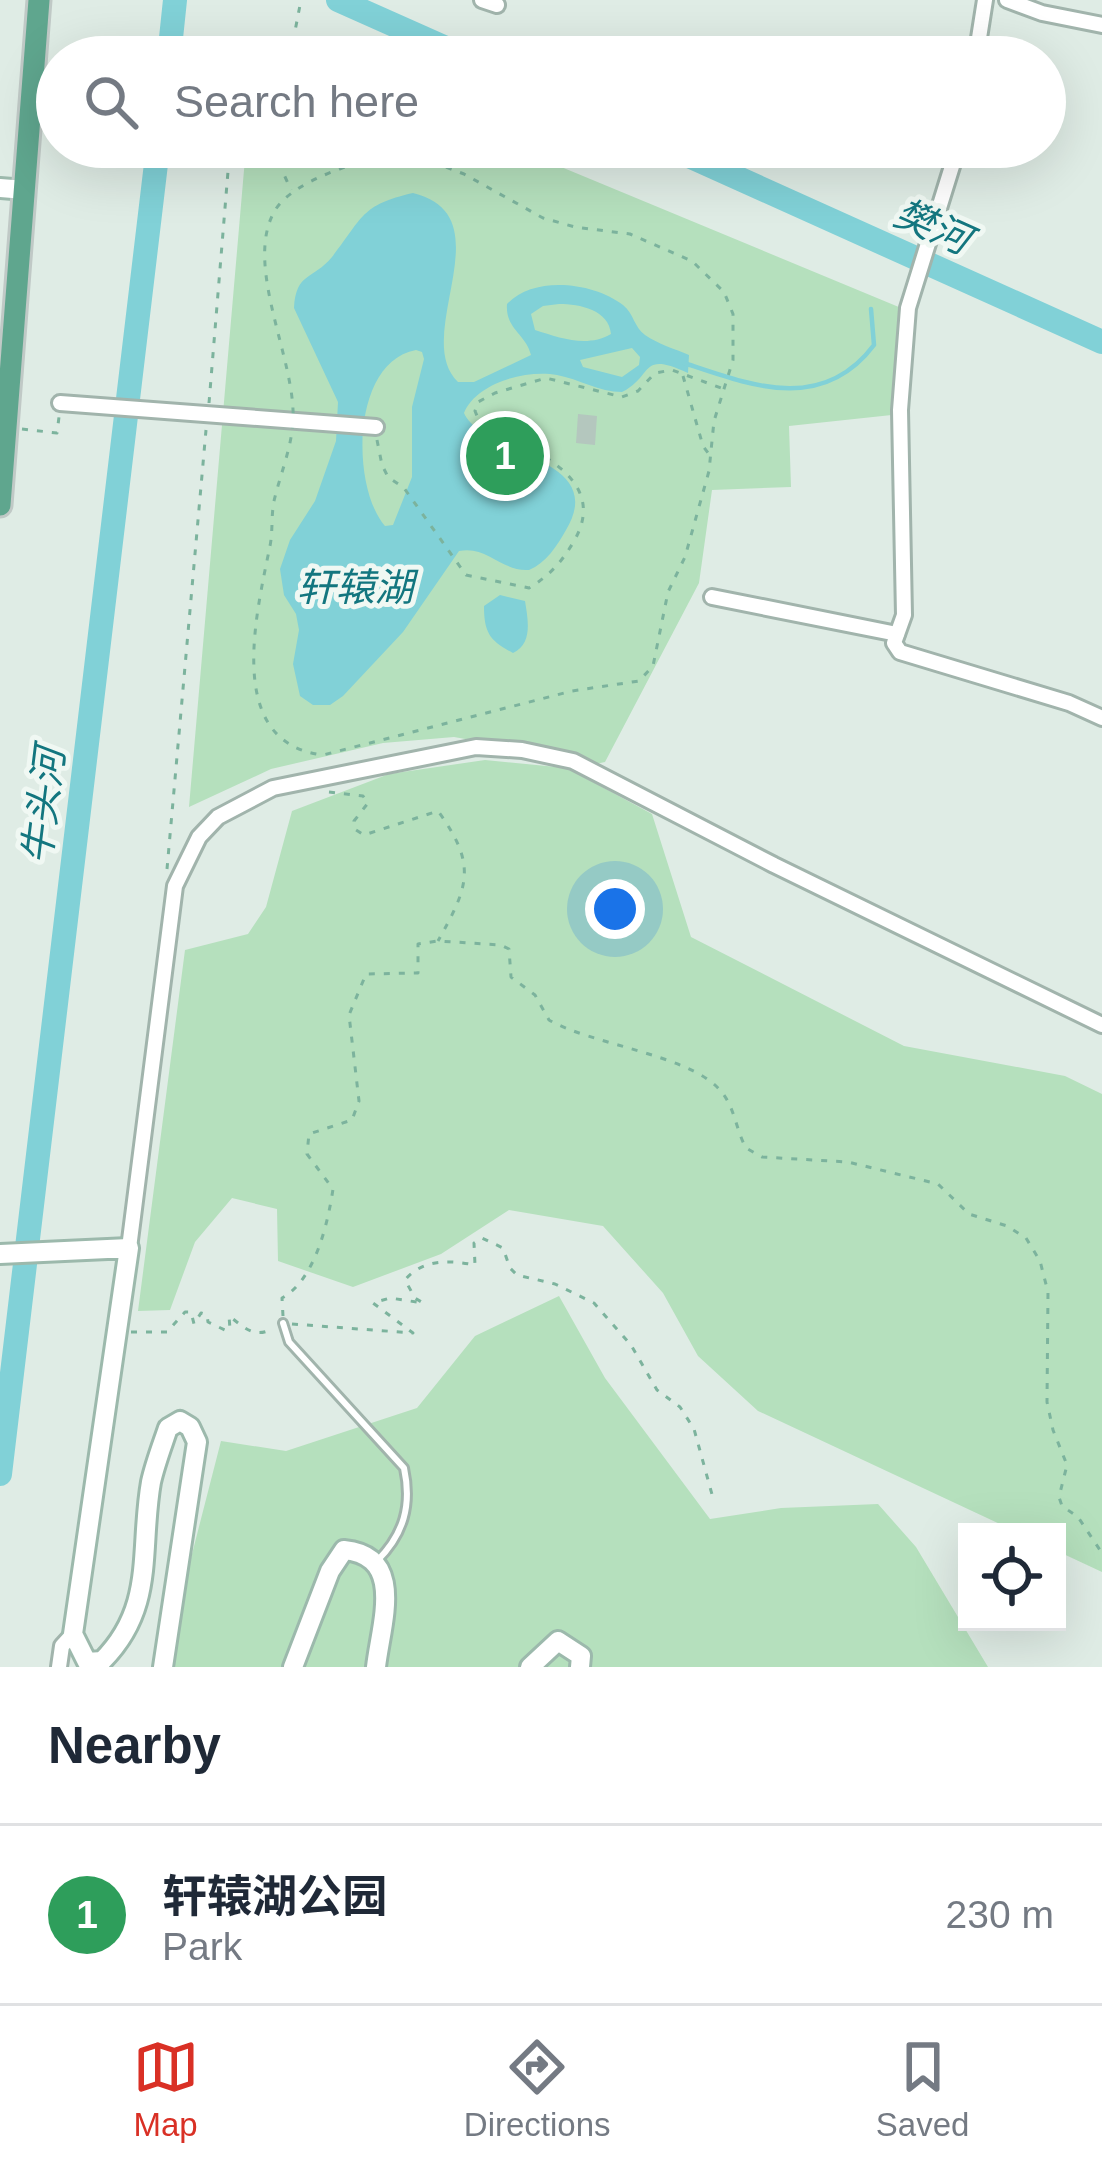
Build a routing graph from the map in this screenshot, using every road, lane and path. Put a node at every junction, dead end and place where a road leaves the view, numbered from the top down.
1 (39, 0) edge
2 (301, 0) edge
3 (986, 0) edge
4 (1007, 0) edge
5 (1102, 25) edge
6 (36, 36) edge
7 (294, 36) edge
8 (980, 36) edge
9 (36, 41) edge
10 (228, 168) edge
11 (282, 168) edge
12 (347, 168) edge
13 (448, 168) edge
14 (952, 168) edge
15 (0, 188) edge
16 (25, 190) junction
17 (292, 192) junction
18 (683, 374) junction
19 (724, 386) junction
20 (68, 404) joint
21 (208, 412) junction
22 (293, 419) junction
23 (376, 427) joint
24 (6, 428) junction
25 (710, 457) junction
26 (0, 505) edge
27 (712, 597) dead end
28 (897, 634) junction
29 (1102, 718) edge
30 (322, 779) junction
31 (176, 886) junction
32 (438, 940) junction
33 (1102, 1025) edge
34 (119, 1248) junction
35 (0, 1254) edge
36 (284, 1323) junction
37 (118, 1329) junction
38 (713, 1498) dead end
39 (1102, 1553) edge
40 (377, 1562) junction
41 (73, 1634) junction
42 (87, 1664) edge
43 (59, 1667) edge
44 (163, 1667) edge
45 (293, 1667) edge
46 (376, 1667) edge
47 (530, 1667) edge
48 (580, 1667) edge

1 - 6 main road
2 - 7 path
3 - 8 street
4 - 5 street
9 - 16 main road
10 - 21 path
11 - 17 path
12 - 17 path
13 - 19 path
14 - 28 street
15 - 16 street
16 - 24 main road
17 - 22 path
18 - 19 path
18 - 23 path
18 - 25 path
19 - 25 path
20 - 21 street
20 - 24 path
21 - 22 street
21 - 31 path
22 - 23 street
22 - 25 path
24 - 26 main road
27 - 28 street
28 - 29 street
30 - 31 street
30 - 32 path
30 - 33 street
31 - 34 street
32 - 36 path
32 - 39 path
34 - 35 street
34 - 37 street
36 - 37 path
36 - 38 path
36 - 40 lane
37 - 41 street
40 - 45 street
40 - 46 street
41 - 42 street
41 - 43 street
42 - 44 street
47 - 48 street

